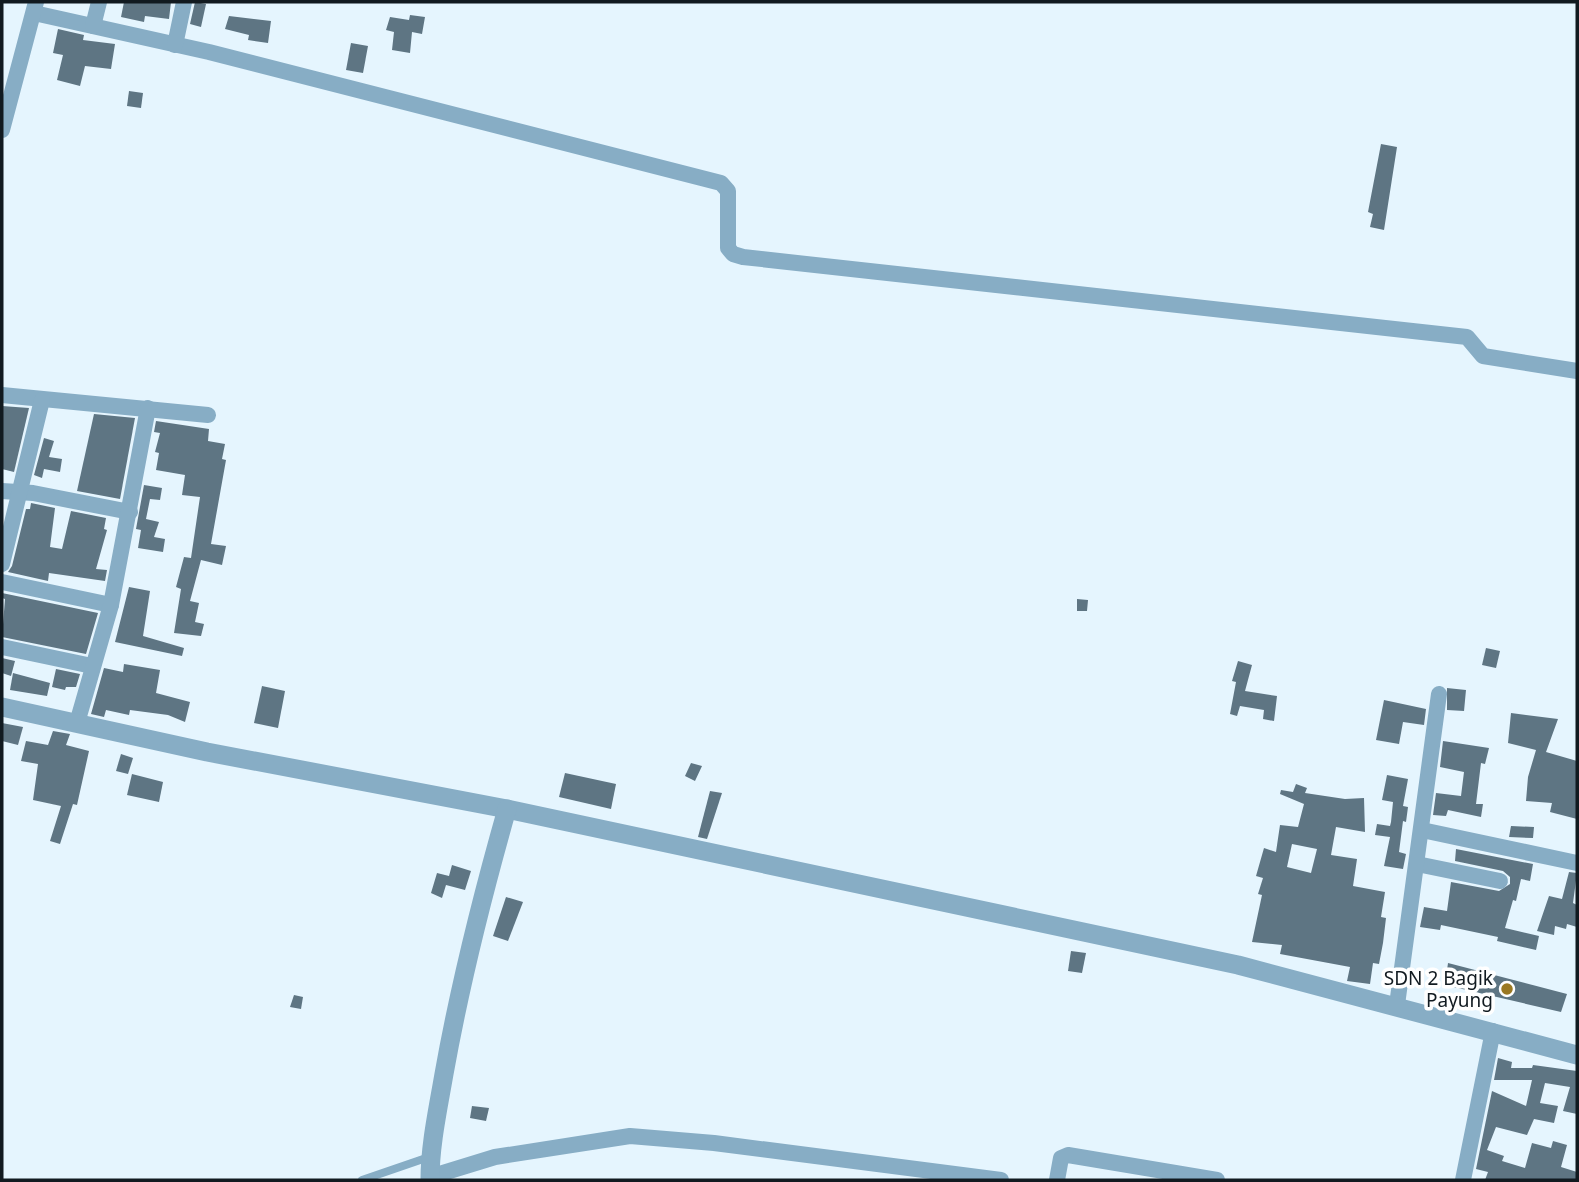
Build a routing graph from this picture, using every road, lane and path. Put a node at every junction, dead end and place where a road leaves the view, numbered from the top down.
1 (99, 2) edge
2 (184, 2) edge
3 (35, 7) edge
4 (93, 26) junction
5 (175, 44) junction
6 (5, 107) edge
7 (2, 130) edge
8 (1577, 371) edge
9 (2, 395) edge
10 (43, 400) junction
11 (148, 408) junction
12 (208, 415) dead end
13 (2, 491) edge
14 (20, 495) junction
15 (130, 512) junction
16 (2, 564) edge
17 (2, 582) edge
18 (111, 605) junction
19 (2, 647) edge
20 (92, 666) junction
21 (1439, 694) dead end
22 (2, 707) edge
23 (77, 723) junction
24 (507, 809) junction
25 (1422, 830) junction
26 (1577, 863) edge
27 (1417, 864) junction
28 (1500, 881) dead end
29 (1398, 1006) junction
30 (1493, 1031) junction
31 (1577, 1055) edge
32 (432, 1156) junction
33 (430, 1179) edge
34 (362, 1180) edge
35 (1001, 1180) edge
36 (1057, 1180) edge
37 (1217, 1180) edge
38 (1463, 1180) edge

1 - 4 street
2 - 5 street
3 - 4 street
3 - 6 street
4 - 5 street
5 - 8 street
6 - 7 street
9 - 10 street
10 - 11 street
10 - 14 street
11 - 12 street
11 - 15 street
13 - 14 street
14 - 15 street
14 - 16 street
15 - 18 street
17 - 18 street
18 - 20 street
19 - 20 street
20 - 23 street
21 - 25 street
22 - 23 street
23 - 24 street
24 - 29 street
24 - 32 street
25 - 26 street
25 - 27 street
27 - 28 street
27 - 29 street
29 - 30 street
30 - 31 street
30 - 38 street
32 - 33 street
32 - 34 lane
33 - 35 street
36 - 37 street

